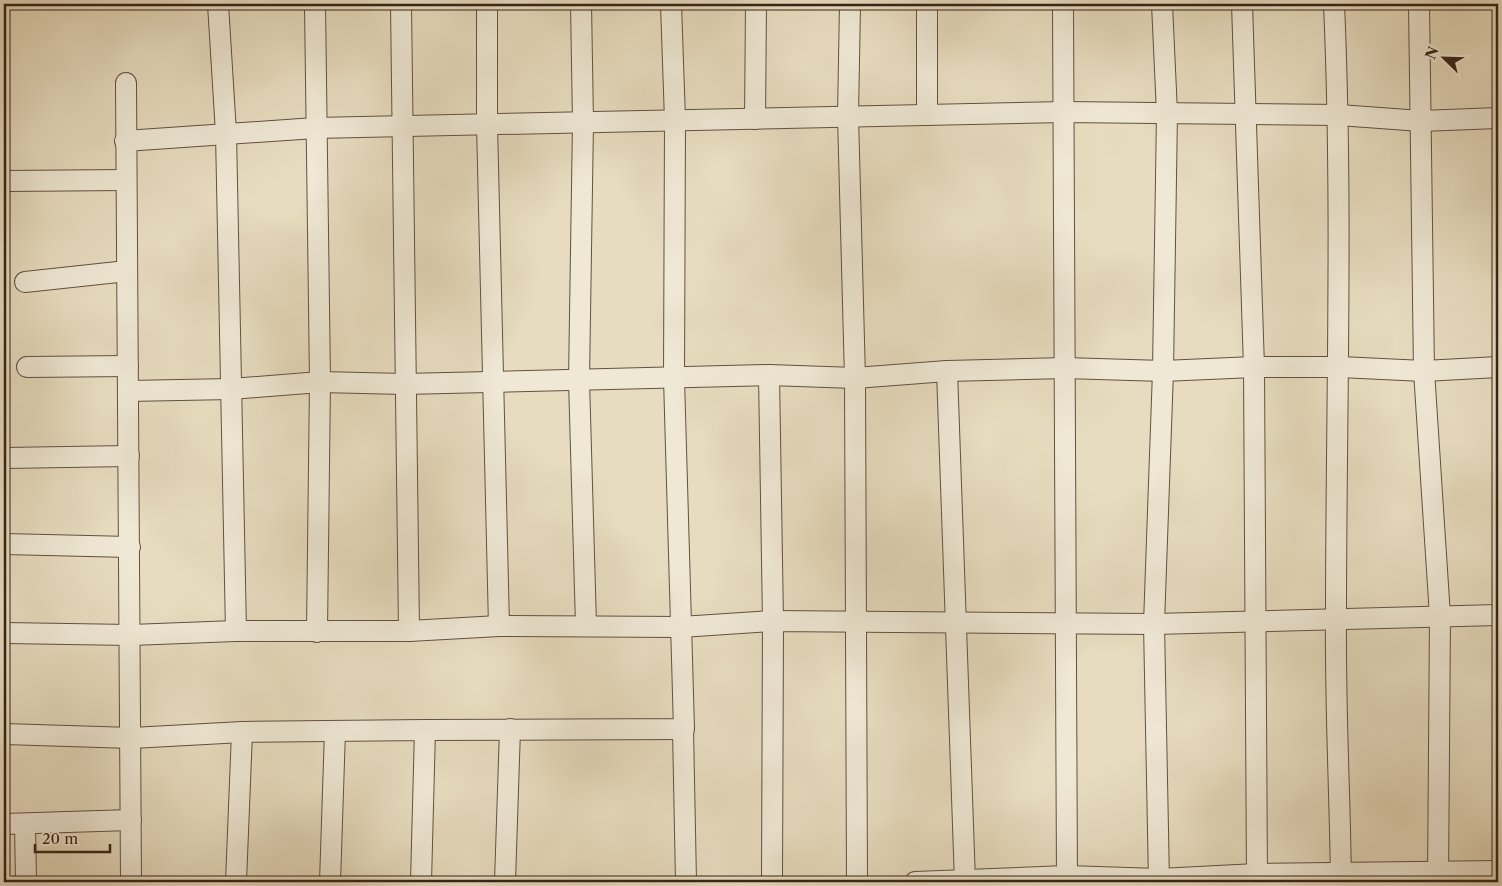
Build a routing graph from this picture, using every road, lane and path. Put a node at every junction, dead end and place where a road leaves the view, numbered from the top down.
1 (218, 4) edge
2 (315, 4) edge
3 (401, 4) edge
4 (488, 4) edge
5 (581, 4) edge
6 (671, 4) edge
7 (756, 4) edge
8 (850, 4) edge
9 (928, 4) edge
10 (1064, 4) edge
11 (1162, 4) edge
12 (1242, 4) edge
13 (1334, 4) edge
14 (1419, 4) edge
15 (126, 83) dead end
16 (1064, 112) junction
17 (1167, 113) junction
18 (1244, 114) junction
19 (927, 115) junction
20 (1339, 115) junction
21 (848, 116) junction
22 (755, 118) junction
23 (1498, 118) edge
24 (674, 120) junction
25 (1421, 121) junction
26 (583, 122) junction
27 (487, 124) junction
28 (404, 126) junction
29 (315, 128) junction
30 (226, 134) junction
31 (125, 141) junction
32 (126, 180) junction
33 (4, 181) edge
34 (127, 271) junction
35 (25, 282) dead end
36 (128, 366) junction
37 (28, 367) dead end
38 (1254, 367) junction
39 (1340, 367) junction
40 (1498, 367) edge
41 (1065, 368) junction
42 (947, 371) junction
43 (1163, 371) junction
44 (1424, 371) junction
45 (769, 375) junction
46 (674, 378) junction
47 (855, 378) junction
48 (580, 380) junction
49 (320, 382) junction
50 (494, 382) junction
51 (404, 384) junction
52 (231, 389) junction
53 (128, 390) junction
54 (129, 456) junction
55 (4, 458) edge
56 (4, 544) edge
57 (130, 547) junction
58 (1498, 615) edge
59 (1440, 616) junction
60 (1336, 619) junction
61 (773, 621) junction
62 (1255, 621) junction
63 (856, 622) junction
64 (955, 623) junction
65 (1154, 624) junction
66 (586, 625) junction
67 (1066, 625) junction
68 (499, 626) junction
69 (681, 627) junction
70 (236, 631) junction
71 (409, 631) junction
72 (317, 632) junction
73 (4, 633) edge
74 (131, 635) junction
75 (510, 729) junction
76 (683, 729) junction
77 (425, 730) junction
78 (335, 731) junction
79 (242, 732) junction
80 (4, 734) edge
81 (132, 738) junction
82 (131, 820) junction
83 (4, 824) edge
84 (26, 825) junction
85 (1498, 871) edge
86 (1438, 877) edge
87 (1257, 878) edge
88 (1341, 878) edge
89 (1067, 879) edge
90 (1159, 880) edge
91 (965, 881) edge
92 (26, 882) edge
93 (131, 882) edge
94 (236, 882) edge
95 (330, 882) edge
96 (421, 882) edge
97 (505, 882) edge
98 (686, 882) edge
99 (772, 882) edge
100 (857, 882) edge
101 (915, 882) edge

1 - 30 street
2 - 29 street
3 - 28 street
4 - 27 street
5 - 26 street
6 - 24 street
7 - 22 street
8 - 21 street
9 - 19 street
10 - 16 street
11 - 17 street
12 - 18 street
13 - 20 street
14 - 25 street
15 - 31 street
16 - 17 street
16 - 19 street
16 - 41 street
17 - 18 street
17 - 43 street
18 - 20 street
18 - 38 street
19 - 21 street
20 - 25 street
20 - 39 street
21 - 22 street
21 - 47 street
22 - 24 street
23 - 25 street
24 - 26 street
24 - 46 street
25 - 44 street
26 - 27 street
26 - 48 street
27 - 28 street
27 - 50 street
28 - 29 street
28 - 51 street
29 - 30 street
29 - 49 street
30 - 31 street
30 - 52 street
31 - 32 street
32 - 33 street
32 - 34 street
34 - 35 street
34 - 36 street
36 - 37 street
36 - 53 street
38 - 39 street
38 - 43 street
38 - 62 street
39 - 44 street
39 - 60 street
40 - 44 street
41 - 42 street
41 - 43 street
41 - 67 street
42 - 47 street
42 - 64 street
43 - 65 street
44 - 59 street
45 - 46 street
45 - 47 street
45 - 61 street
46 - 48 street
46 - 69 street
47 - 63 street
48 - 50 street
48 - 66 street
49 - 51 street
49 - 52 street
49 - 72 street
50 - 51 street
50 - 68 street
51 - 71 street
52 - 53 street
52 - 70 street
53 - 54 street
54 - 55 street
54 - 57 street
56 - 57 street
57 - 74 street
58 - 59 street
59 - 60 street
59 - 86 street
60 - 62 street
60 - 88 street
61 - 63 street
61 - 69 street
61 - 99 street
62 - 65 street
62 - 87 street
63 - 64 street
63 - 100 street
64 - 67 street
64 - 91 street
65 - 67 street
65 - 90 street
66 - 68 street
66 - 69 street
67 - 89 street
68 - 71 street
69 - 76 street
70 - 72 street
70 - 74 street
71 - 72 street
73 - 74 street
74 - 81 street
75 - 76 street
75 - 77 street
75 - 97 street
76 - 98 street
77 - 78 street
77 - 96 street
78 - 79 street
78 - 95 street
79 - 81 street
79 - 94 street
80 - 81 street
81 - 82 street
82 - 84 street
82 - 93 street
83 - 84 street
84 - 92 street
85 - 86 street
86 - 88 street
87 - 88 street
87 - 90 street
89 - 90 street
89 - 91 street
91 - 101 street

